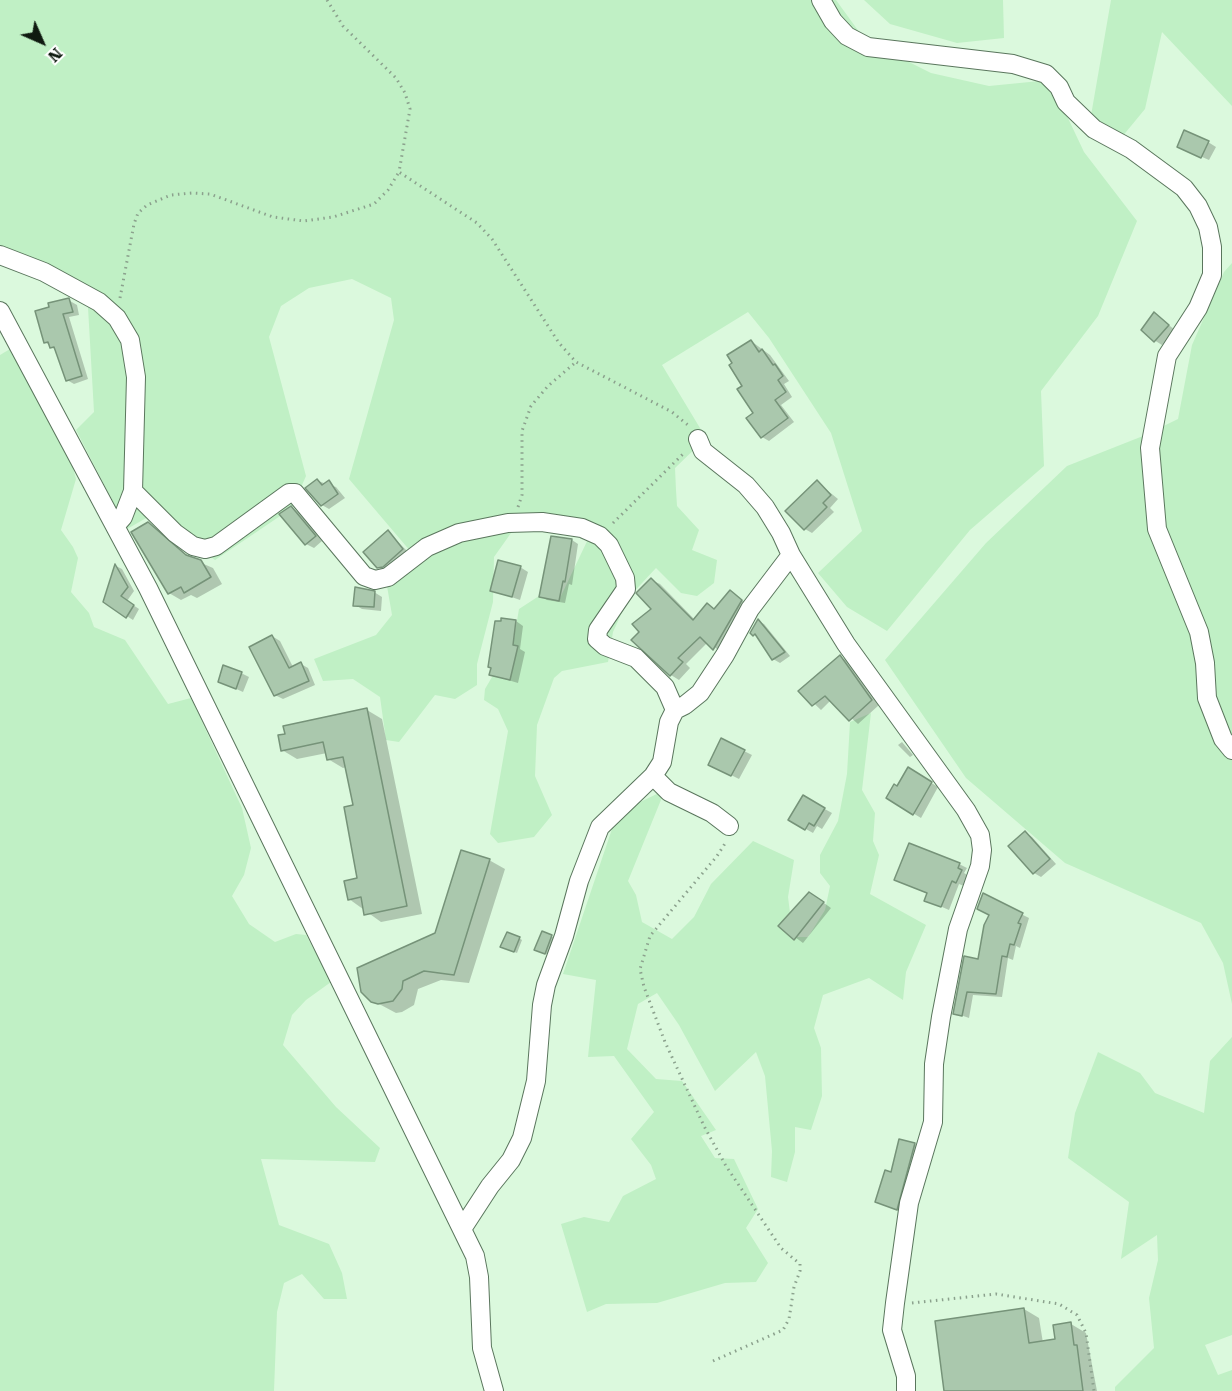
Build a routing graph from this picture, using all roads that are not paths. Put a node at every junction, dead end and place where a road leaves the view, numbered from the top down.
1 (821, 0) edge
2 (0, 255) edge
3 (0, 311) edge
4 (698, 439) road end
5 (133, 491) junction
6 (116, 526) junction
7 (791, 555) junction
8 (675, 710) junction
9 (1232, 750) edge
10 (653, 776) junction
11 (729, 826) road end
12 (462, 1229) junction
13 (494, 1391) edge
14 (906, 1391) edge

1 - 9 street
2 - 5 street
3 - 6 street
4 - 7 street
5 - 6 street
5 - 8 street
6 - 12 street
7 - 8 street
7 - 14 street
8 - 10 street
10 - 11 street
10 - 12 street
12 - 13 street

